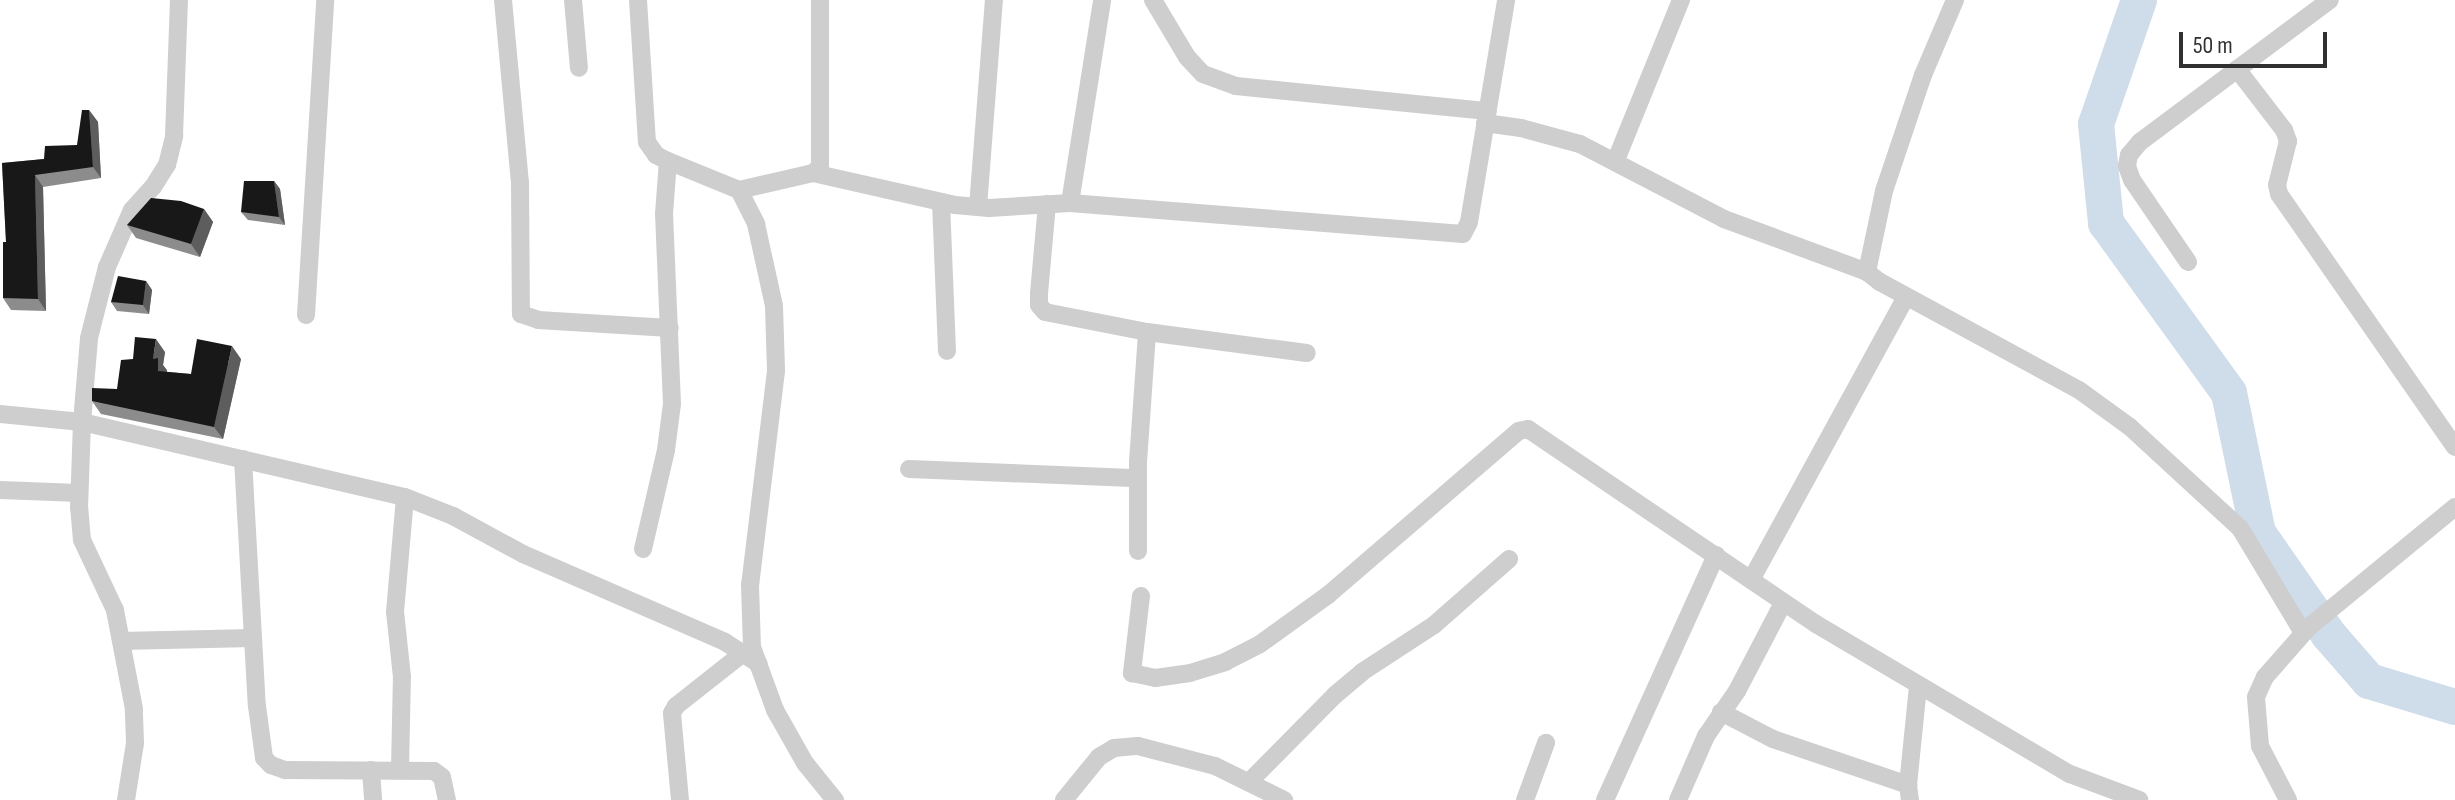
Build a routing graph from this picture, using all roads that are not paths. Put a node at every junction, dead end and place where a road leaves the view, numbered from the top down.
1 (179, 0) edge
2 (325, 0) edge
3 (503, 0) edge
4 (573, 0) edge
5 (638, 0) edge
6 (820, 0) edge
7 (994, 0) edge
8 (1102, 0) edge
9 (1153, 0) edge
10 (1506, 0) edge
11 (1681, 0) edge
12 (1955, 0) edge
13 (2330, 0) edge
14 (579, 68) dead end
15 (2237, 69) junction
16 (1486, 117) junction
17 (1616, 160) junction
18 (668, 161) junction
19 (813, 173) junction
20 (739, 190) junction
21 (941, 202) junction
22 (1070, 203) junction
23 (1047, 204) junction
24 (978, 207) junction
25 (2188, 262) dead end
26 (1867, 272) junction
27 (1906, 297) junction
28 (306, 315) dead end
29 (670, 328) junction
30 (1147, 332) junction
31 (947, 351) dead end
32 (1307, 353) dead end
33 (0, 414) edge
34 (82, 422) junction
35 (2455, 447) edge
36 (243, 459) junction
37 (909, 469) dead end
38 (1138, 478) junction
39 (0, 490) edge
40 (79, 493) junction
41 (405, 497) junction
42 (2455, 507) edge
43 (643, 549) dead end
44 (1138, 551) dead end
45 (1716, 555) junction
46 (1509, 559) dead end
47 (1751, 580) junction
48 (1141, 596) dead end
49 (1783, 603) junction
50 (2306, 630) junction
51 (253, 638) junction
52 (121, 641) junction
53 (751, 655) junction
54 (1918, 686) junction
55 (1721, 712) junction
56 (1546, 743) dead end
57 (400, 769) junction
58 (371, 770) junction
59 (1249, 782) junction
60 (1909, 792) edge
61 (126, 800) edge
62 (373, 800) edge
63 (447, 800) edge
64 (680, 800) edge
65 (835, 800) edge
66 (1064, 800) edge
67 (1284, 800) edge
68 (1525, 800) edge
69 (1605, 800) edge
70 (1678, 800) edge
71 (2139, 800) edge
72 (2288, 800) edge

1 - 34 street
2 - 28 street
3 - 29 street
4 - 14 street
5 - 18 street
6 - 19 street
7 - 24 street
8 - 22 street
9 - 16 street
10 - 16 street
11 - 17 street
12 - 26 street
13 - 15 street
15 - 25 street
15 - 35 street
16 - 17 street
16 - 22 street
17 - 26 street
18 - 20 street
18 - 29 street
19 - 20 street
19 - 21 street
20 - 53 street
21 - 24 street
21 - 31 street
22 - 23 street
23 - 24 street
23 - 30 street
26 - 27 street
27 - 47 street
27 - 50 street
29 - 43 street
30 - 32 street
30 - 38 street
33 - 34 street
34 - 36 street
34 - 40 street
36 - 41 street
36 - 51 street
37 - 38 street
38 - 44 street
39 - 40 street
40 - 52 street
41 - 53 street
41 - 57 street
42 - 50 street
45 - 47 street
45 - 48 street
45 - 69 street
46 - 59 street
47 - 49 street
49 - 54 street
49 - 55 street
50 - 72 street
51 - 52 street
51 - 58 street
52 - 61 street
53 - 64 street
53 - 65 street
54 - 60 street
54 - 71 street
55 - 60 street
55 - 70 street
56 - 68 street
57 - 58 street
57 - 63 street
58 - 62 street
59 - 66 street
59 - 67 street

